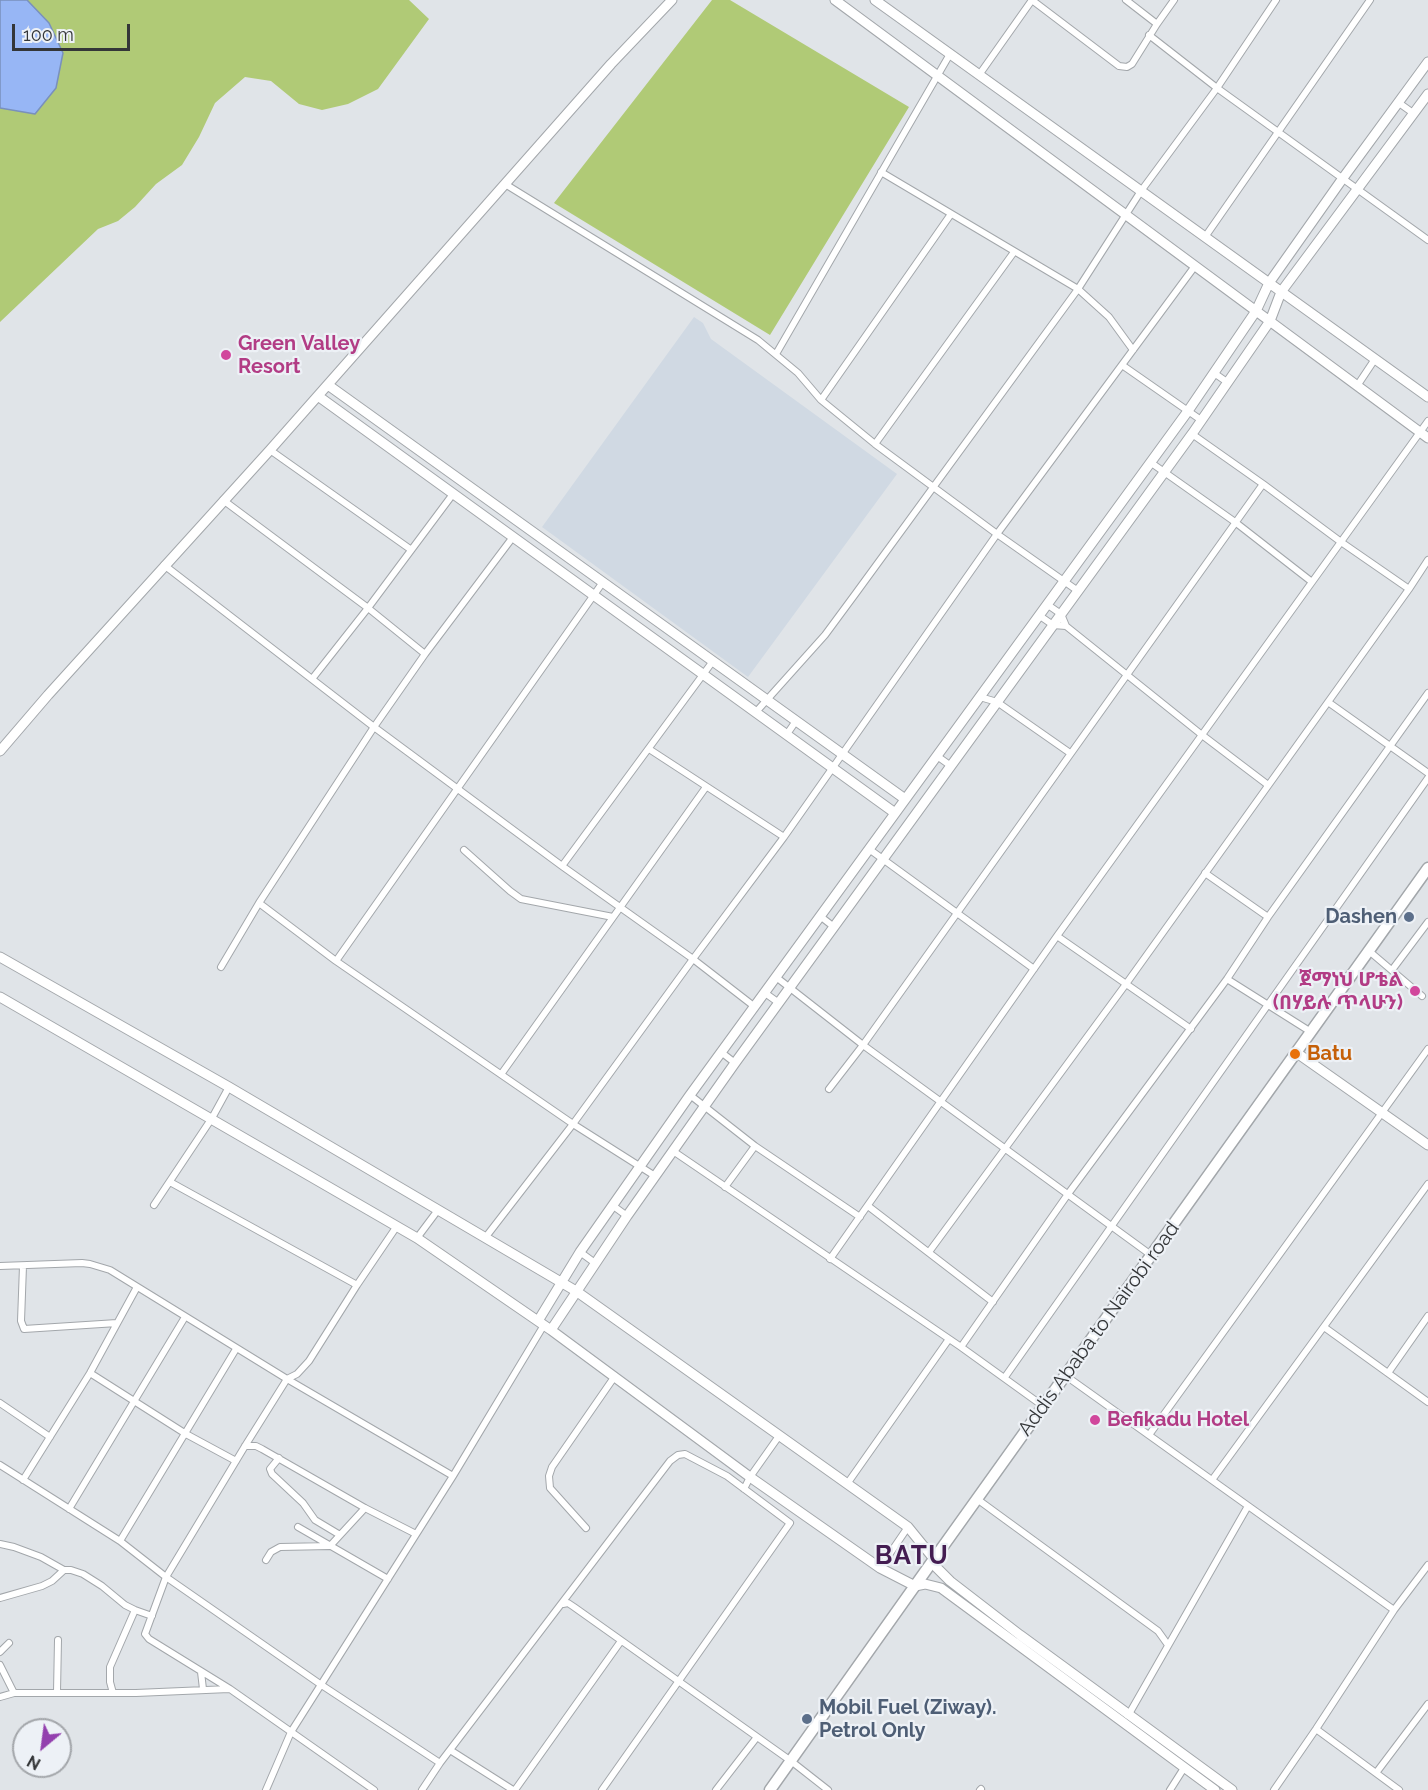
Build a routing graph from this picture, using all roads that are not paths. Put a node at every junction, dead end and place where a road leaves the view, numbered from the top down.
1 (672, 0) edge
2 (835, 0) edge
3 (875, 0) edge
4 (1032, 0) edge
5 (1126, 0) edge
6 (1174, 0) edge
7 (1276, 0) edge
8 (1370, 0) edge
9 (1157, 24) junction
10 (1149, 35) junction
11 (950, 54) junction
12 (1428, 62) edge
13 (978, 75) junction
14 (937, 76) junction
15 (1217, 88) junction
16 (1428, 94) edge
17 (1399, 104) junction
18 (1413, 113) junction
19 (1278, 131) junction
20 (881, 172) junction
21 (1343, 178) junction
22 (505, 184) junction
23 (1357, 188) junction
24 (1142, 191) junction
25 (951, 214) junction
26 (1126, 215) junction
27 (1204, 237) junction
28 (1428, 240) edge
29 (1014, 252) junction
30 (1195, 267) junction
31 (1269, 283) junction
32 (1078, 289) junction
33 (1281, 292) junction
34 (1256, 311) junction
35 (1270, 321) junction
36 (1133, 350) junction
37 (776, 354) junction
38 (1374, 359) junction
39 (1122, 365) junction
40 (1214, 373) junction
41 (1227, 382) junction
42 (328, 385) junction
43 (1357, 386) junction
44 (318, 396) junction
45 (1428, 397) edge
46 (820, 400) junction
47 (1188, 411) junction
48 (1201, 420) junction
49 (1428, 421) edge
50 (1192, 434) junction
51 (1424, 436) edge
52 (875, 444) junction
53 (270, 450) junction
54 (1150, 462) junction
55 (1164, 472) junction
56 (1263, 484) junction
57 (933, 486) junction
58 (453, 494) junction
59 (223, 500) junction
60 (1108, 519) junction
61 (1235, 522) junction
62 (1122, 530) junction
63 (997, 534) junction
64 (513, 537) junction
65 (1341, 542) junction
66 (410, 549) junction
67 (1428, 560) edge
68 (164, 565) junction
69 (603, 582) junction
70 (1065, 582) junction
71 (1312, 582) junction
72 (1410, 589) junction
73 (1077, 591) junction
74 (593, 595) junction
75 (1048, 605) junction
76 (368, 608) junction
77 (1061, 615) junction
78 (1040, 616) junction
79 (1053, 625) junction
80 (1066, 626) junction
81 (1015, 648) junction
82 (425, 654) junction
83 (1028, 658) junction
84 (713, 661) junction
85 (703, 674) junction
86 (1127, 676) junction
87 (312, 679) junction
88 (1428, 693) edge
89 (980, 697) junction
90 (768, 701) junction
91 (997, 702) junction
92 (1328, 702) junction
93 (756, 712) junction
94 (796, 721) junction
95 (374, 727) junction
96 (787, 734) junction
97 (1202, 735) junction
98 (1390, 746) junction
99 (649, 749) junction
100 (0, 752) edge
101 (1070, 753) junction
102 (842, 754) junction
103 (937, 756) junction
104 (951, 766) junction
105 (832, 767) junction
106 (1428, 773) edge
107 (1428, 778) edge
108 (1268, 785) junction
109 (706, 787) junction
110 (457, 788) junction
111 (905, 799) junction
112 (895, 813) junction
113 (784, 837) junction
114 (869, 849) junction
115 (464, 850) dead end
116 (884, 860) junction
117 (562, 866) junction
118 (1428, 868) edge
119 (1205, 873) junction
120 (259, 903) junction
121 (621, 906) junction
122 (957, 913) junction
123 (613, 916) junction
124 (820, 916) junction
125 (1268, 917) junction
126 (1428, 922) edge
127 (834, 927) junction
128 (1057, 936) junction
129 (1369, 951) junction
130 (0, 957) edge
131 (693, 959) junction
132 (336, 960) junction
133 (221, 967) dead end
134 (1034, 969) junction
135 (1392, 970) junction
136 (776, 977) junction
137 (1227, 979) junction
138 (1126, 984) junction
139 (791, 987) junction
140 (765, 993) junction
141 (1422, 996) dead end
142 (0, 997) edge
143 (779, 1004) junction
144 (1269, 1005) junction
145 (755, 1006) junction
146 (1191, 1029) junction
147 (1311, 1033) junction
148 (863, 1045) junction
149 (1428, 1049) edge
150 (721, 1052) junction
151 (1297, 1053) junction
152 (735, 1063) junction
153 (502, 1073) junction
154 (229, 1087) junction
155 (829, 1089) dead end
156 (690, 1095) junction
157 (941, 1102) junction
158 (705, 1106) junction
159 (1382, 1112) junction
160 (212, 1118) junction
161 (573, 1124) junction
162 (1428, 1145) edge
163 (755, 1146) junction
164 (1005, 1150) junction
165 (673, 1151) junction
166 (640, 1166) junction
167 (655, 1176) junction
168 (170, 1182) junction
169 (1428, 1184) edge
170 (725, 1187) junction
171 (1068, 1194) junction
172 (154, 1205) dead end
173 (612, 1205) junction
174 (868, 1206) junction
175 (438, 1210) junction
176 (627, 1215) junction
177 (860, 1217) junction
178 (397, 1226) junction
179 (1111, 1226) junction
180 (417, 1238) junction
181 (485, 1238) junction
182 (580, 1252) junction
183 (929, 1252) junction
184 (1151, 1255) junction
185 (830, 1259) junction
186 (595, 1263) junction
187 (0, 1266) edge
188 (23, 1266) junction
189 (562, 1283) junction
190 (357, 1285) junction
191 (137, 1287) junction
192 (576, 1291) junction
193 (993, 1302) junction
194 (1428, 1316) edge
195 (185, 1317) junction
196 (117, 1323) junction
197 (545, 1325) junction
198 (1324, 1327) junction
199 (949, 1339) junction
200 (961, 1347) junction
201 (236, 1349) junction
202 (90, 1373) junction
203 (1388, 1373) junction
204 (615, 1376) junction
205 (1066, 1376) junction
206 (1005, 1377) junction
207 (287, 1380) junction
208 (135, 1402) junction
209 (1428, 1402) edge
210 (0, 1403) edge
211 (1043, 1406) junction
212 (186, 1434) junction
213 (1149, 1435) junction
214 (779, 1436) junction
215 (50, 1437) junction
216 (245, 1446) junction
217 (279, 1458) junction
218 (236, 1461) junction
219 (0, 1465) edge
220 (453, 1476) junction
221 (750, 1477) junction
222 (23, 1480) junction
223 (1212, 1480) junction
224 (847, 1484) junction
225 (744, 1489) junction
226 (977, 1499) junction
227 (1248, 1506) junction
228 (365, 1508) junction
229 (69, 1509) junction
230 (298, 1527) dead end
231 (908, 1527) junction
232 (586, 1528) dead end
233 (416, 1534) junction
234 (340, 1535) junction
235 (120, 1541) junction
236 (0, 1544) edge
237 (330, 1546) junction
238 (934, 1559) junction
239 (266, 1560) dead end
240 (1428, 1565) edge
241 (880, 1568) junction
242 (64, 1570) junction
243 (166, 1577) junction
244 (388, 1579) junction
245 (915, 1586) junction
246 (0, 1598) edge
247 (562, 1604) junction
248 (135, 1610) junction
249 (1394, 1610) junction
250 (152, 1616) junction
251 (1158, 1631) junction
252 (1175, 1632) junction
253 (58, 1640) dead end
254 (621, 1641) junction
255 (9, 1643) dead end
256 (1168, 1645) junction
257 (0, 1652) edge
258 (0, 1665) edge
259 (201, 1672) junction
260 (0, 1678) edge
261 (679, 1682) junction
262 (8, 1683) junction
263 (320, 1684) junction
264 (203, 1689) junction
265 (230, 1689) junction
266 (57, 1692) junction
267 (14, 1693) junction
268 (113, 1693) junction
269 (0, 1697) edge
270 (1428, 1704) edge
271 (1129, 1714) junction
272 (1421, 1714) junction
273 (1115, 1716) junction
274 (1428, 1720) edge
275 (1316, 1729) junction
276 (291, 1732) junction
277 (757, 1737) junction
278 (450, 1750) junction
279 (791, 1761) junction
280 (440, 1763) junction
281 (1184, 1768) junction
282 (1376, 1773) junction
283 (267, 1789) edge
284 (375, 1790) edge
285 (422, 1790) edge
286 (514, 1790) edge
287 (603, 1790) edge
288 (716, 1790) edge
289 (770, 1790) edge
290 (828, 1790) edge
291 (1170, 1790) edge
292 (1215, 1790) edge
293 (1232, 1790) edge
294 (1274, 1790) edge
295 (1400, 1790) edge

1 - 22 street
2 - 14 street
3 - 11 street
4 - 10 street
4 - 13 street
5 - 9 street
6 - 9 street
7 - 15 street
8 - 19 street
9 - 10 street
10 - 15 street
11 - 13 street
11 - 14 street
12 - 17 street
13 - 24 street
14 - 20 street
14 - 26 street
15 - 19 street
15 - 24 street
16 - 18 street
17 - 18 street
17 - 21 street
18 - 23 street
19 - 21 street
19 - 27 street
20 - 25 street
20 - 37 street
21 - 23 street
21 - 31 street
22 - 37 street
22 - 42 street
23 - 28 street
23 - 33 street
24 - 26 street
24 - 27 street
25 - 29 street
25 - 46 street
26 - 30 street
26 - 32 street
27 - 31 street
29 - 32 street
29 - 52 street
30 - 34 street
30 - 36 street
31 - 33 street
31 - 34 street
32 - 36 street
32 - 57 street
33 - 35 street
33 - 38 street
34 - 35 street
34 - 40 street
35 - 41 street
35 - 43 street
36 - 39 street
37 - 46 street
38 - 43 street
38 - 45 street
39 - 47 street
39 - 63 street
40 - 41 street
40 - 47 street
41 - 48 street
42 - 44 street
42 - 69 street
43 - 51 street
44 - 53 street
44 - 58 street
46 - 52 street
47 - 48 street
47 - 54 street
48 - 50 street
49 - 51 street
50 - 55 street
50 - 56 street
51 - 65 street
52 - 57 street
53 - 59 street
53 - 66 street
54 - 55 street
54 - 60 street
55 - 61 street
55 - 62 street
56 - 61 street
56 - 65 street
57 - 63 street
57 - 90 street
58 - 64 street
58 - 66 street
59 - 68 street
59 - 76 street
60 - 62 street
60 - 70 street
61 - 71 street
61 - 86 street
62 - 73 street
63 - 70 street
63 - 102 street
64 - 74 street
64 - 82 street
65 - 71 street
65 - 72 street
66 - 76 street
67 - 72 street
68 - 87 street
68 - 100 street
69 - 74 street
69 - 84 street
70 - 73 street
70 - 75 street
71 - 97 street
72 - 92 street
73 - 77 street
74 - 85 street
74 - 110 street
75 - 77 street
75 - 78 street
76 - 82 street
76 - 87 street
77 - 79 street
77 - 80 street
78 - 79 street
78 - 81 street
79 - 80 street
79 - 83 street
80 - 86 street
81 - 83 street
81 - 89 street
82 - 95 street
83 - 91 street
84 - 85 street
84 - 90 street
85 - 93 street
85 - 99 street
86 - 97 street
86 - 101 street
87 - 95 street
88 - 98 street
89 - 91 street
89 - 103 street
90 - 93 street
90 - 94 street
91 - 101 street
91 - 104 street
92 - 98 street
92 - 108 street
93 - 96 street
94 - 96 street
94 - 102 street
95 - 110 street
95 - 120 street
96 - 105 street
97 - 108 street
97 - 128 street
98 - 106 street
98 - 125 street
99 - 109 street
99 - 117 street
101 - 122 street
102 - 105 street
102 - 111 street
103 - 104 street
103 - 111 street
104 - 116 street
105 - 112 street
105 - 113 street
107 - 144 street
108 - 119 street
109 - 113 street
109 - 121 street
110 - 117 street
110 - 132 street
111 - 112 street
112 - 114 street
113 - 131 street
114 - 116 street
114 - 124 street
115 - 123 street
116 - 122 street
116 - 127 street
117 - 121 street
118 - 129 highway, Addis Ababa to Nairobi road
119 - 125 street
119 - 138 street
120 - 132 street
120 - 133 street
121 - 123 street
121 - 131 street
122 - 134 street
122 - 148 street
123 - 153 street
124 - 127 street
124 - 136 street
125 - 137 street
126 - 135 street
127 - 139 street
128 - 134 street
128 - 138 street
129 - 135 street
129 - 147 highway, Addis Ababa to Nairobi road
130 - 154 street
131 - 145 street
131 - 161 street
132 - 153 street
134 - 157 street
135 - 141 street
136 - 139 street
136 - 140 street
137 - 144 street
137 - 146 street
138 - 146 street
138 - 164 street
139 - 143 street
139 - 148 street
140 - 143 street
140 - 145 street
142 - 160 street
143 - 152 street
144 - 147 street
144 - 179 street
145 - 150 street
146 - 171 street
147 - 151 highway, Addis Ababa to Nairobi road
148 - 155 street
148 - 157 street
149 - 159 street
150 - 152 street
150 - 156 street
151 - 159 street
151 - 184 highway, Addis Ababa to Nairobi road
152 - 158 street
153 - 161 street
154 - 160 street
154 - 175 street
156 - 158 street
156 - 166 street
157 - 164 street
157 - 174 street
158 - 163 street
158 - 165 street
159 - 162 street
159 - 213 street
160 - 168 street
160 - 178 street
161 - 166 street
161 - 181 street
163 - 170 street
163 - 177 street
164 - 171 street
164 - 183 street
165 - 167 street
165 - 170 street
166 - 167 street
166 - 173 street
167 - 176 street
168 - 172 street
168 - 190 street
169 - 198 street
170 - 185 street
171 - 179 street
171 - 193 street
173 - 176 street
173 - 182 street
174 - 177 street
174 - 183 street
175 - 180 street
175 - 181 street
176 - 186 street
177 - 185 street
178 - 180 street
178 - 190 street
179 - 184 street
179 - 206 street
180 - 197 street
181 - 189 street
182 - 186 street
182 - 189 street
183 - 193 street
184 - 205 highway, Addis Ababa to Nairobi road
185 - 199 street
186 - 192 street
187 - 188 street
188 - 191 street
188 - 196 street
189 - 192 street
189 - 197 street
190 - 207 street
191 - 195 street
191 - 196 street
192 - 197 street
192 - 214 street
193 - 200 street
194 - 203 street
195 - 201 street
195 - 208 street
196 - 202 street
197 - 204 street
197 - 220 street
198 - 203 street
198 - 223 street
199 - 200 street
199 - 224 street
200 - 206 street
201 - 207 street
201 - 212 street
202 - 208 street
202 - 215 street
203 - 209 street
204 - 221 street
204 - 232 street
205 - 211 highway, Addis Ababa to Nairobi road
205 - 213 street
206 - 211 street
207 - 216 street
207 - 220 street
208 - 212 street
208 - 229 street
210 - 215 street
211 - 226 highway, Addis Ababa to Nairobi road
212 - 218 street
212 - 235 street
213 - 223 street
214 - 221 street
214 - 224 street
215 - 222 street
216 - 217 street
216 - 218 street
217 - 228 street
217 - 234 street
218 - 243 street
219 - 222 street
220 - 233 street
221 - 225 street
221 - 241 street
222 - 229 street
223 - 227 street
224 - 231 street
225 - 247 street
225 - 261 street
226 - 238 highway, Addis Ababa to Nairobi road
226 - 251 street
227 - 249 street
227 - 252 street
228 - 233 street
228 - 234 street
229 - 235 street
230 - 237 street
231 - 238 street
231 - 241 street
233 - 244 street
234 - 237 street
235 - 243 street
236 - 242 street
237 - 239 street
237 - 244 street
238 - 245 highway, Addis Ababa to Nairobi road
238 - 271 street
240 - 249 street
241 - 245 street
242 - 246 street
242 - 248 street
243 - 250 street
243 - 263 street
244 - 263 street
245 - 273 street
245 - 279 highway, Addis Ababa to Nairobi road
247 - 254 street
247 - 278 street
248 - 250 street
248 - 268 street
249 - 275 street
250 - 259 street
251 - 252 street
251 - 256 street
252 - 256 street
253 - 266 street
254 - 261 street
254 - 286 street
255 - 257 street
256 - 271 street
258 - 262 street
259 - 264 street
259 - 265 street
260 - 262 street
261 - 277 street
261 - 287 street
262 - 267 street
263 - 276 street
263 - 280 street
264 - 265 street
264 - 268 street
265 - 276 street
266 - 267 street
266 - 268 street
267 - 269 street
270 - 272 street
271 - 273 street
271 - 293 street
272 - 274 street
272 - 282 street
273 - 281 street
275 - 282 street
275 - 294 street
276 - 283 street
276 - 284 street
277 - 279 street
277 - 288 street
278 - 280 street
278 - 286 street
279 - 289 highway, Addis Ababa to Nairobi road
279 - 290 street
280 - 285 street
281 - 291 street
281 - 292 street
282 - 295 street

